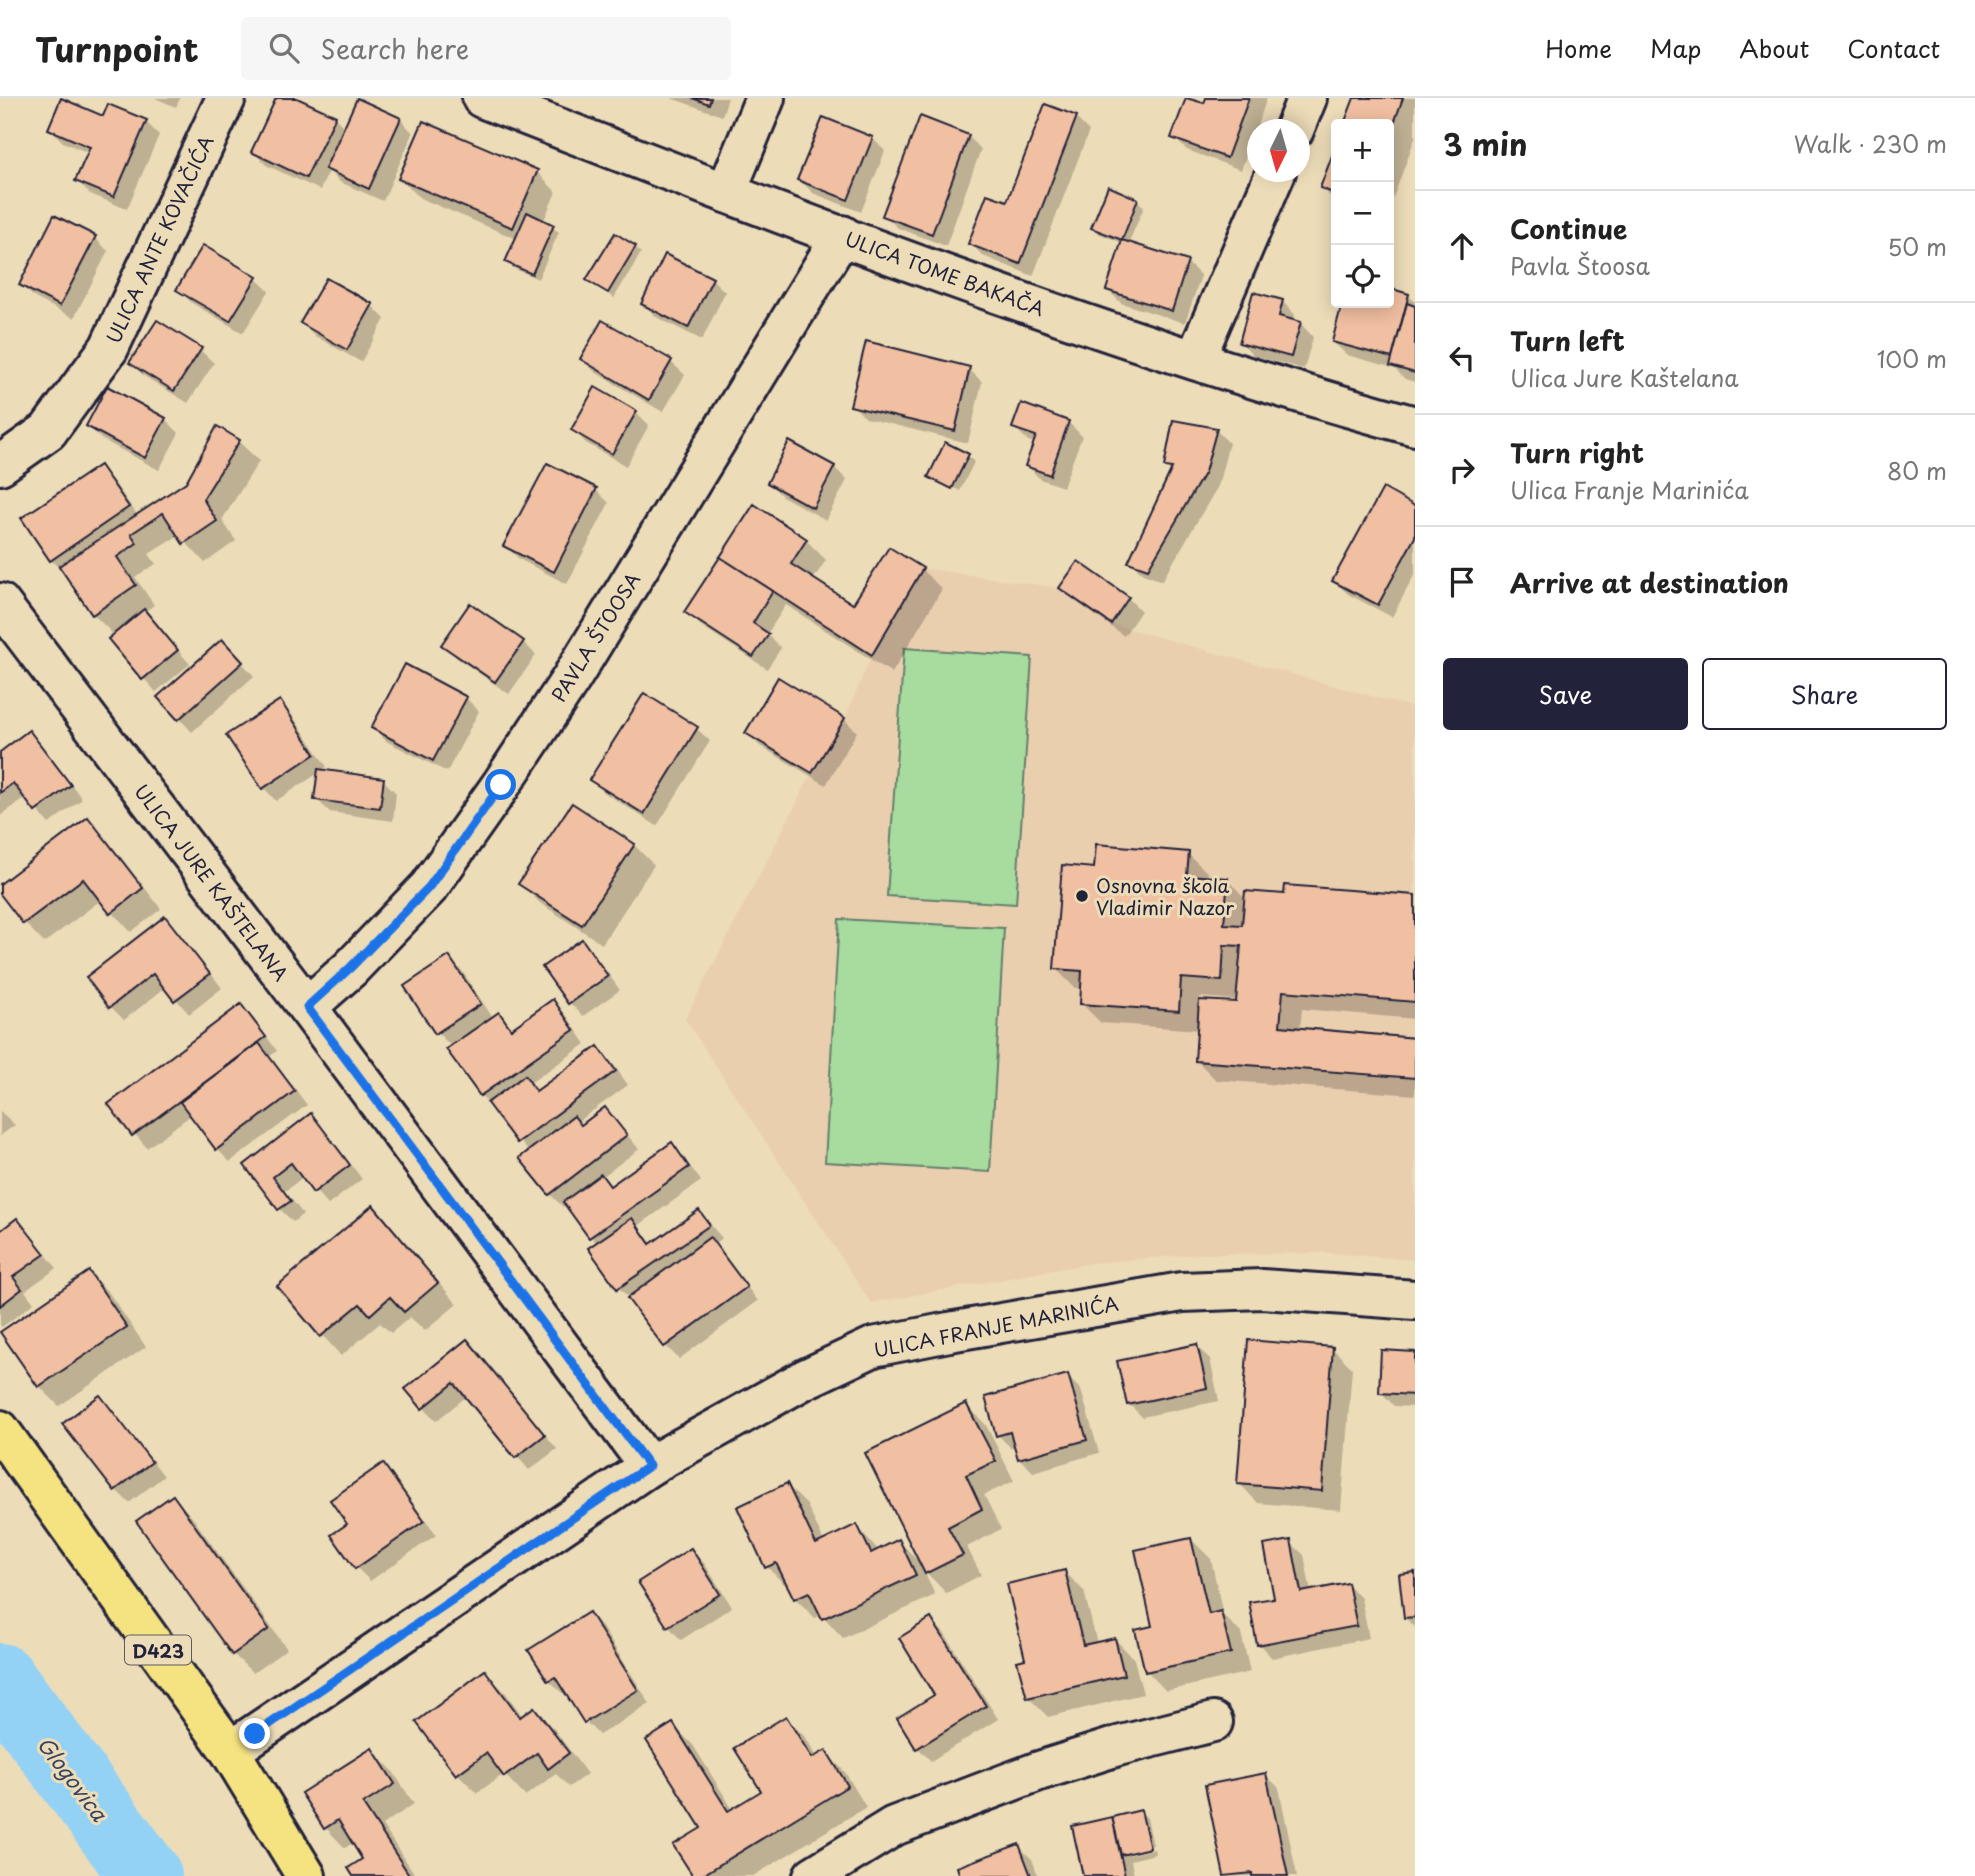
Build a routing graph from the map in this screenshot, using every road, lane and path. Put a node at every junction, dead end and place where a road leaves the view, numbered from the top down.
1 (226, 98) edge
2 (482, 98) edge
3 (765, 98) edge
4 (1307, 98) edge
5 (1298, 119) edge
6 (1272, 182) edge
7 (726, 193) junction
8 (842, 235) junction
9 (1195, 360) junction
10 (1415, 426) edge
11 (0, 465) edge
12 (0, 603) edge
13 (307, 1007) junction
14 (1415, 1300) edge
15 (0, 1430) edge
16 (649, 1466) junction
17 (1213, 1721) dead end
18 (230, 1751) junction
19 (306, 1876) edge
20 (813, 1876) edge

1 - 11 street, ULICA ANTE KOVAČIĆA
2 - 7 street, ULICA TOME BAKAČA
3 - 7 street
4 - 5 street
6 - 9 street
7 - 8 street, ULICA TOME BAKAČA
8 - 9 street, ULICA TOME BAKAČA
8 - 13 street, PAVLA ŠTOOSA
9 - 10 street, ULICA TOME BAKAČA
12 - 13 street, ULICA JURE KAŠTELANA
13 - 16 street, ULICA JURE KAŠTELANA
14 - 16 street, ULICA FRANJE MARINIĆA
15 - 18 main road, D423
16 - 18 street, ULICA FRANJE MARINIĆA
17 - 20 street
18 - 19 main road, D423

